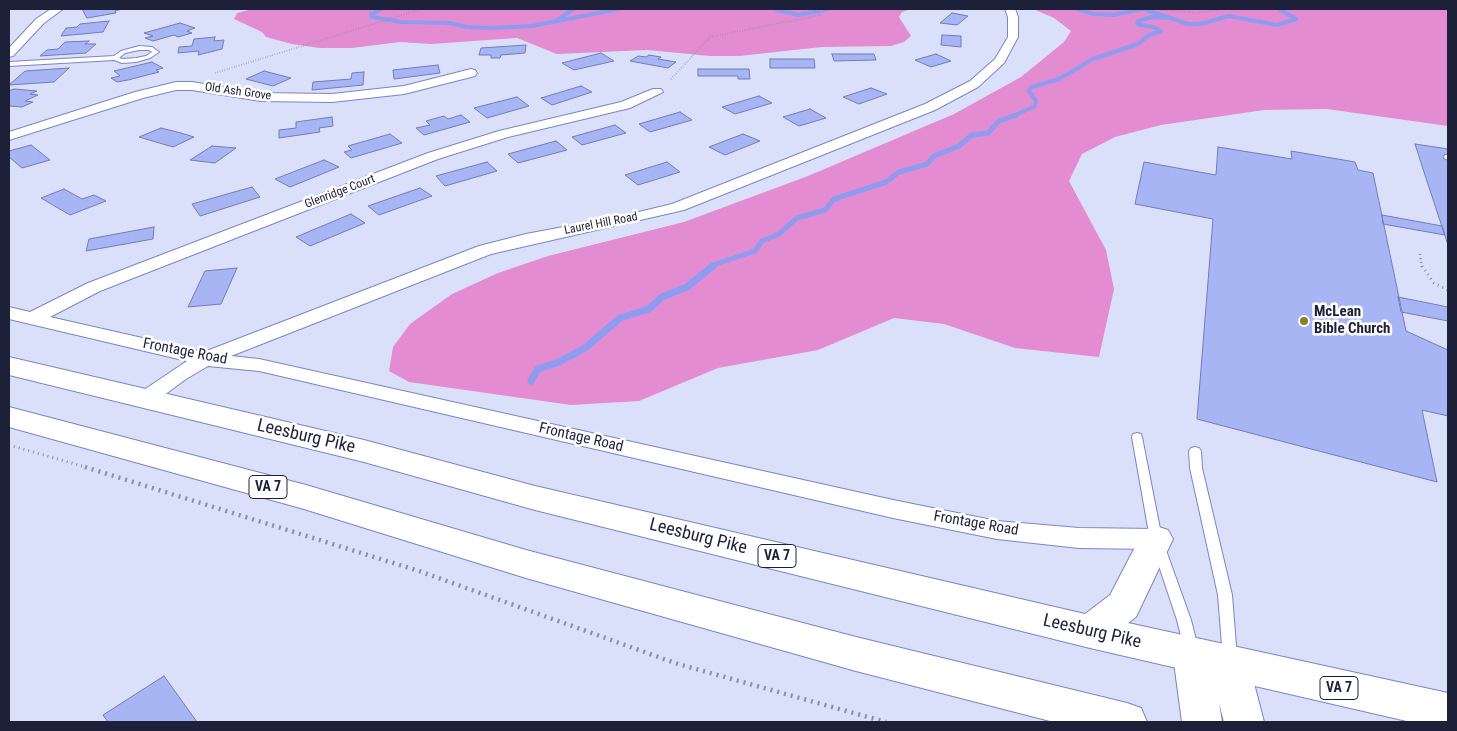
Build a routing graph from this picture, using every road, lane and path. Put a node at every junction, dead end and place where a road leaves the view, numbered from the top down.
1 (58, 9) edge
2 (422, 9) edge
3 (813, 9) edge
4 (1010, 9) edge
5 (1157, 9) edge
6 (1222, 9) edge
7 (9, 54) edge
8 (115, 58) junction
9 (9, 64) edge
10 (471, 73) dead end
11 (214, 74) dead end
12 (671, 78) dead end
13 (657, 92) dead end
14 (9, 136) edge
15 (1420, 254) dead end
16 (1448, 290) edge
17 (9, 313) edge
18 (31, 318) junction
19 (205, 359) junction
20 (9, 366) edge
21 (145, 399) junction
22 (9, 417) edge
23 (1137, 437) dead end
24 (9, 445) edge
25 (1195, 452) dead end
26 (1156, 539) junction
27 (1090, 632) junction
28 (1192, 655) junction
29 (1230, 664) junction
30 (1448, 712) edge
31 (886, 722) edge
32 (1127, 722) edge
33 (1202, 722) edge
34 (1244, 722) edge

1 - 7 street
2 - 11 path
3 - 12 path
4 - 19 street, Laurel Hill Road
5 - 6 path
8 - 8 lane
8 - 9 lane
10 - 14 street, Old Ash Grove
13 - 18 street, Glenridge Court
15 - 16 path
17 - 18 street, Frontage Road
18 - 19 street, Frontage Road
19 - 21 street, Laurel Hill Road
19 - 26 street, Frontage Road
20 - 21 main road, Leesburg Pike / VA 7
21 - 27 main road, Leesburg Pike / VA 7
22 - 32 main road, VA 7
23 - 26 lane
24 - 31 path
25 - 29 lane
26 - 27 main road
26 - 28 lane
27 - 28 main road, Leesburg Pike / VA 7
28 - 29 main road, Leesburg Pike / VA 7
28 - 33 main road
29 - 30 main road, Leesburg Pike / VA 7
29 - 34 main road

